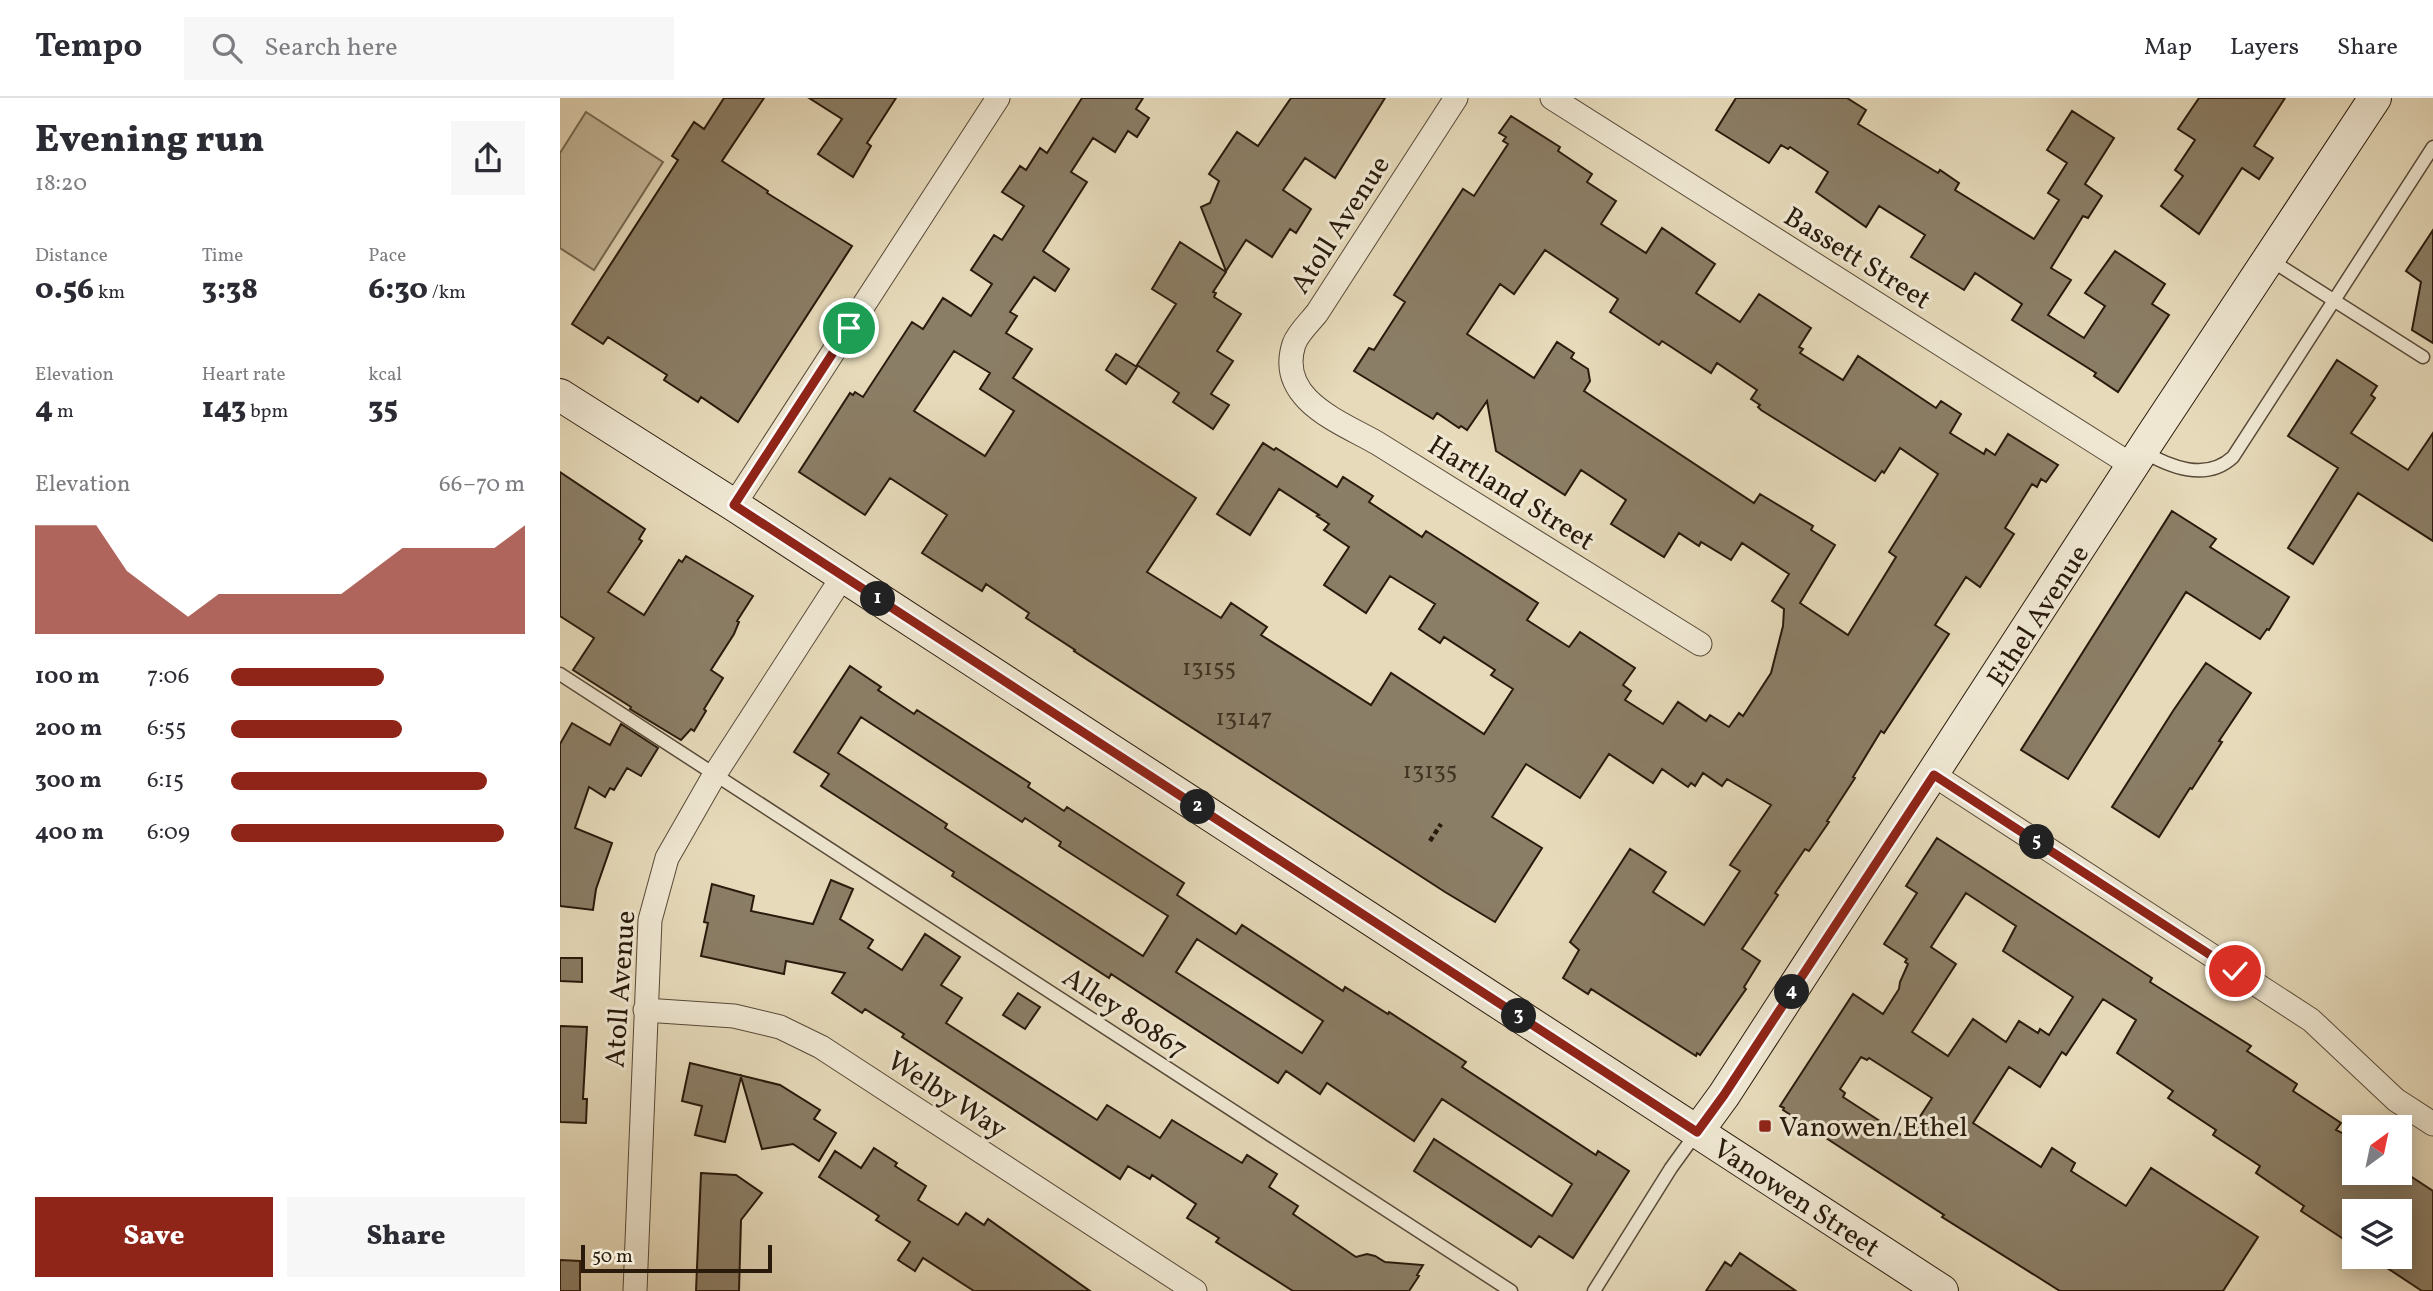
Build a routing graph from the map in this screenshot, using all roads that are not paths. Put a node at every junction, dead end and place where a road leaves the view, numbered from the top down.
1 (998, 98) edge
2 (1456, 98) edge
3 (1552, 98) edge
4 (2375, 98) edge
5 (2433, 147) edge
6 (2269, 258) junction
7 (2334, 300) junction
8 (2423, 357) dead end
9 (1298, 387) joint
10 (560, 395) edge
11 (2138, 459) junction
12 (734, 505) junction
13 (843, 576) junction
14 (1700, 644) dead end
15 (560, 674) edge
16 (715, 774) junction
17 (1934, 775) junction
18 (645, 1010) junction
19 (2433, 1125) edge
20 (1697, 1132) junction
21 (635, 1291) edge
22 (1195, 1291) edge
23 (1511, 1291) edge
24 (1594, 1291) edge
25 (1942, 1291) edge

1 - 12 street
2 - 9 street, Atoll Avenue
3 - 11 street, Bassett Street
4 - 6 main road, Ethel Avenue
5 - 7 lane
6 - 7 lane
6 - 11 main road, Ethel Avenue
7 - 8 lane
7 - 11 lane
9 - 14 street, Hartland Street
10 - 12 main road, Vanowen Street
11 - 17 main road, Ethel Avenue
12 - 13 main road, Vanowen Street
13 - 16 street, Atoll Avenue
13 - 20 main road, Vanowen Street
15 - 16 lane, Alley 80867
16 - 18 street, Atoll Avenue
16 - 23 lane, Alley 80867
17 - 19 street
17 - 20 main road, Ethel Avenue
18 - 21 street, Atoll Avenue
18 - 22 street, Welby Way
20 - 24 lane
20 - 25 main road, Vanowen Street

